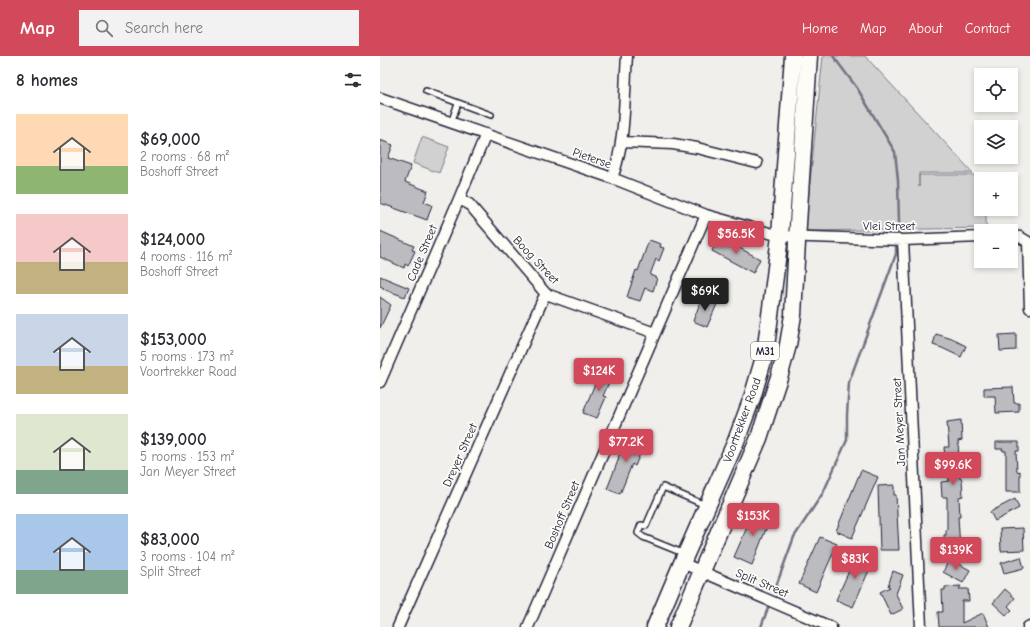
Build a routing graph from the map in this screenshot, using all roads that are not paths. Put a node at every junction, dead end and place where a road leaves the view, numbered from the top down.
1 (627, 56) edge
2 (794, 56) edge
3 (809, 56) edge
4 (426, 91) dead end
5 (380, 98) edge
6 (458, 103) junction
7 (491, 115) dead end
8 (452, 122) junction
9 (486, 134) junction
10 (621, 142) junction
11 (757, 163) dead end
12 (612, 178) junction
13 (459, 200) junction
14 (706, 215) junction
15 (780, 236) junction
16 (974, 237) edge
17 (1018, 237) edge
18 (797, 238) junction
19 (903, 240) junction
20 (1029, 242) edge
21 (546, 294) junction
22 (1030, 308) edge
23 (655, 332) junction
24 (380, 382) edge
25 (707, 506) junction
26 (684, 559) junction
27 (701, 571) junction
28 (398, 627) edge
29 (528, 627) edge
30 (655, 627) edge
31 (678, 627) edge
32 (831, 627) edge
33 (921, 627) edge

1 - 10 street
2 - 15 main road, Voortrekker Road / M31
3 - 18 main road, Voortrekker Road / M31
4 - 6 lane
5 - 8 street, Pieterse
6 - 7 lane
6 - 8 lane
8 - 9 street, Pieterse
9 - 12 street, Pieterse
9 - 13 street, Cade Street
10 - 11 street
10 - 12 street
12 - 14 street, Pieterse
13 - 21 street, Boog Street
13 - 24 street, Cade Street
14 - 15 street, Pieterse
14 - 23 street, Boshoff Street
15 - 18 street, Pieterse
15 - 25 main road, Voortrekker Road / M31
16 - 19 street, Vlei Street
17 - 20 street
18 - 19 street, Vlei Street
18 - 27 main road, Voortrekker Road / M31
19 - 33 street, Jan Meyer Street
20 - 22 street
21 - 23 street, Boog Street
21 - 28 street, Dreyer Street
23 - 29 street, Boshoff Street
25 - 26 main road, Voortrekker Road / M31
25 - 26 lane
26 - 27 street, Split Street
26 - 30 main road, Voortrekker Road / M31
27 - 31 main road, Voortrekker Road / M31
27 - 32 street, Split Street

